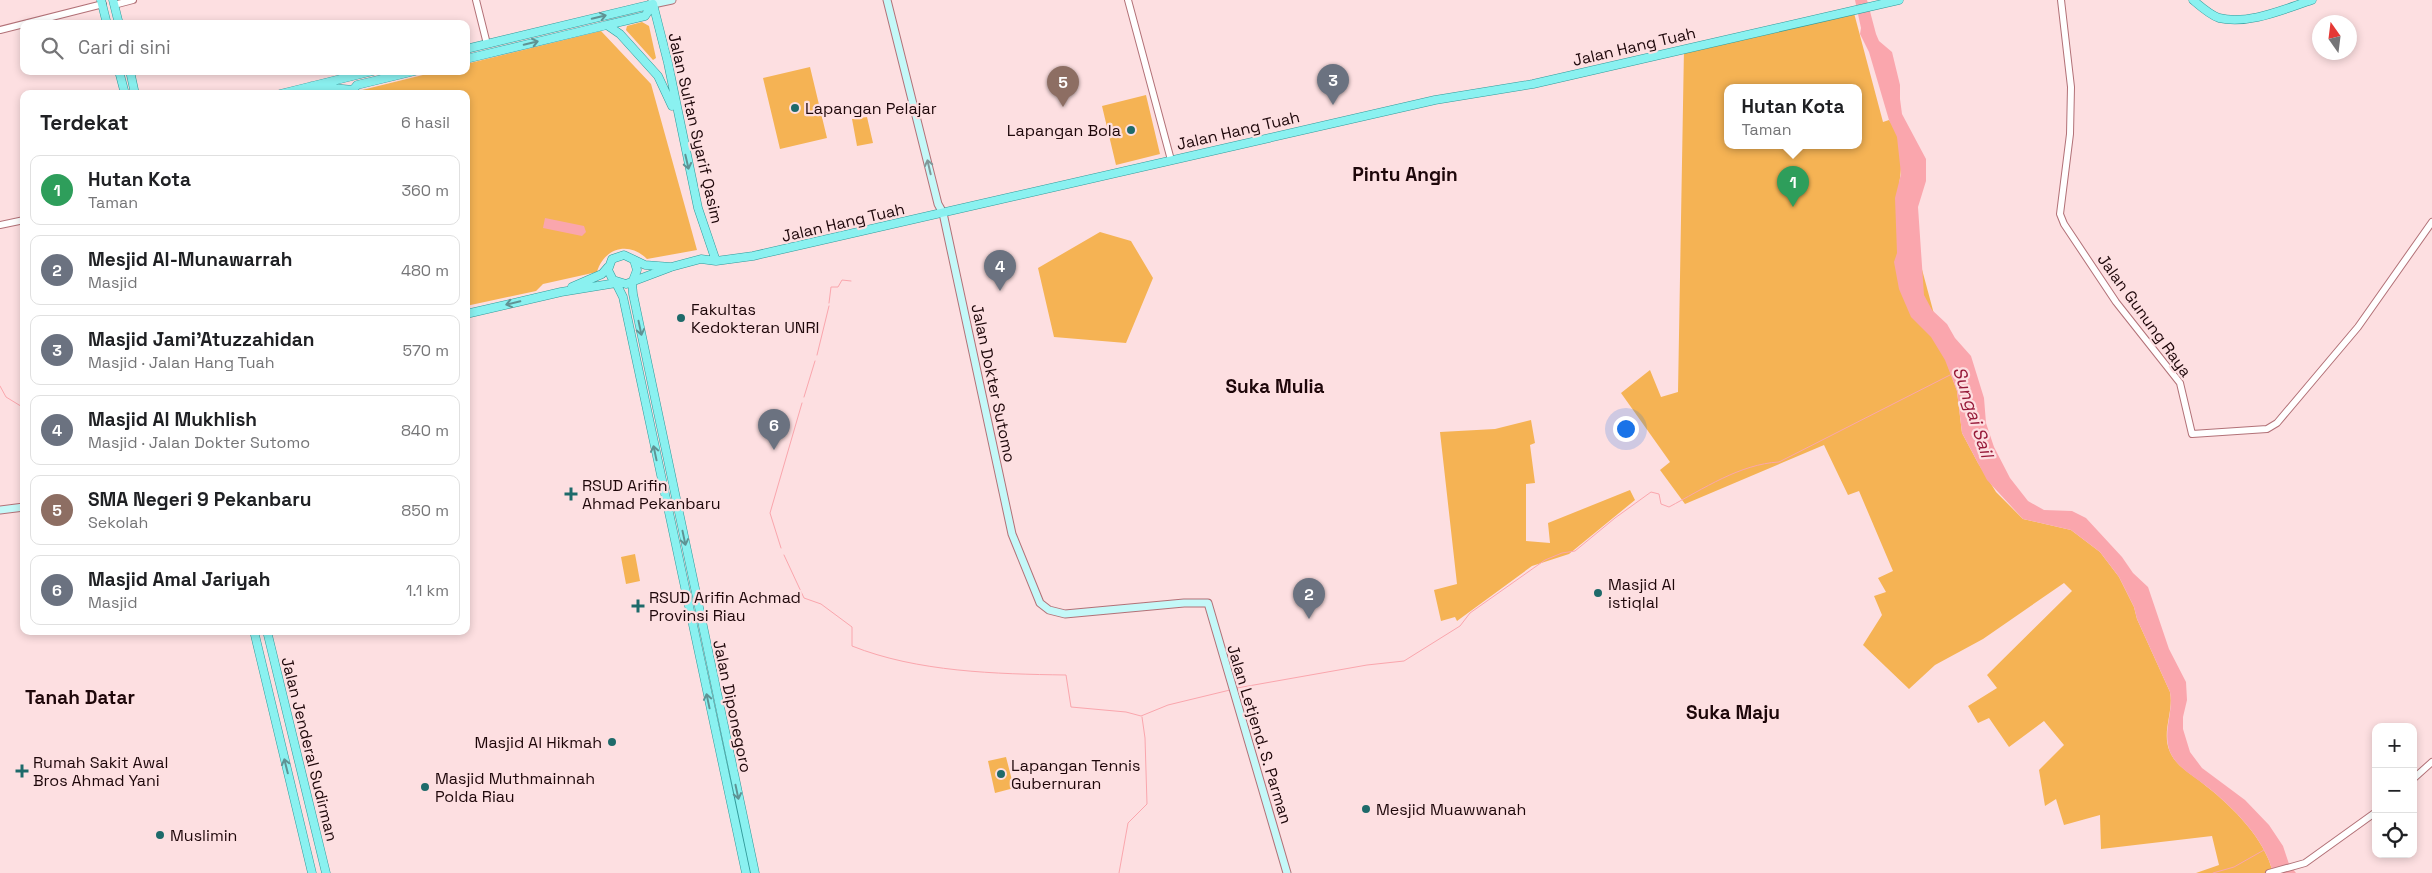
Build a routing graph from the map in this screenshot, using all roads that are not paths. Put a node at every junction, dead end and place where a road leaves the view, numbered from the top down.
1 (133, 0) edge
2 (476, 0) edge
3 (672, 0) edge
4 (887, 0) edge
5 (1128, 0) edge
6 (1899, 0) edge
7 (2061, 0) edge
8 (2193, 0) edge
9 (2312, 0) edge
10 (102, 2) edge
11 (114, 2) edge
12 (652, 2) edge
13 (36, 20) edge
14 (106, 20) edge
15 (118, 20) edge
16 (20, 25) edge
17 (606, 25) junction
18 (0, 30) edge
19 (487, 44) junction
20 (470, 48) edge
21 (504, 50) junction
22 (470, 58) edge
23 (120, 75) edge
24 (131, 75) edge
25 (358, 75) edge
26 (398, 75) edge
27 (350, 77) junction
28 (312, 86) junction
29 (123, 90) edge
30 (135, 90) edge
31 (296, 90) edge
32 (340, 90) edge
33 (353, 90) edge
34 (355, 90) edge
35 (677, 114) junction
36 (1171, 160) junction
37 (944, 213) junction
38 (20, 221) edge
39 (2432, 222) edge
40 (0, 225) edge
41 (632, 258) junction
42 (716, 261) junction
43 (608, 267) junction
44 (672, 267) junction
45 (633, 280) junction
46 (616, 283) junction
47 (560, 292) junction
48 (470, 313) edge
49 (20, 508) edge
50 (0, 510) edge
51 (1208, 603) joint
52 (255, 635) edge
53 (268, 635) edge
54 (2432, 762) edge
55 (2417, 775) edge
56 (2375, 813) edge
57 (316, 831) junction
58 (302, 834) junction
59 (312, 873) edge
60 (326, 873) edge
61 (746, 873) edge
62 (755, 873) edge
63 (1287, 873) edge
64 (2270, 873) edge

1 - 11 street
2 - 19 street
3 - 12 main road
37 -> 4 main road, Jalan Dokter Sutomo
5 - 36 street
6 - 36 main road, Jalan Hang Tuah
7 - 39 street, Jalan Gunung Raya
8 - 9 main road
10 - 13 street
10 - 14 main road
11 - 15 main road
12 - 17 main road
19 -> 12 main road
12 - 35 main road, Jalan Sultan Syarif Qasim
16 - 18 street
21 -> 17 main road
17 - 35 main road
19 - 20 main road
19 - 21 main road
21 - 22 main road
23 - 29 main road
24 - 30 main road
25 - 27 main road
26 - 34 main road
27 - 28 main road
27 - 33 main road
28 - 31 main road
28 - 32 main road
35 -> 42 main road, Jalan Sultan Syarif Qasim
36 - 37 main road, Jalan Hang Tuah
37 - 42 main road, Jalan Hang Tuah
37 - 51 main road, Jalan Dokter Sutomo
38 - 40 street
41 - 43 main road
41 - 44 main road, Jalan Hang Tuah
41 - 45 main road
42 - 44 main road, Jalan Hang Tuah
43 - 46 main road
43 - 47 main road
44 - 45 main road, Jalan Hang Tuah
45 - 46 main road
45 -> 62 main road, Jalan Diponegoro
46 - 47 main road
61 -> 46 main road, Jalan Diponegoro
47 -> 48 main road
49 - 50 main road
51 - 63 main road, Jalan Letjend. S. Parman
58 -> 52 main road, Jalan Jenderal Sudirman
53 - 57 main road, Jalan Jenderal Sudirman
54 - 55 street
56 - 64 street
57 - 58 main road
57 - 60 main road, Jalan Jenderal Sudirman
58 - 59 main road, Jalan Jenderal Sudirman

